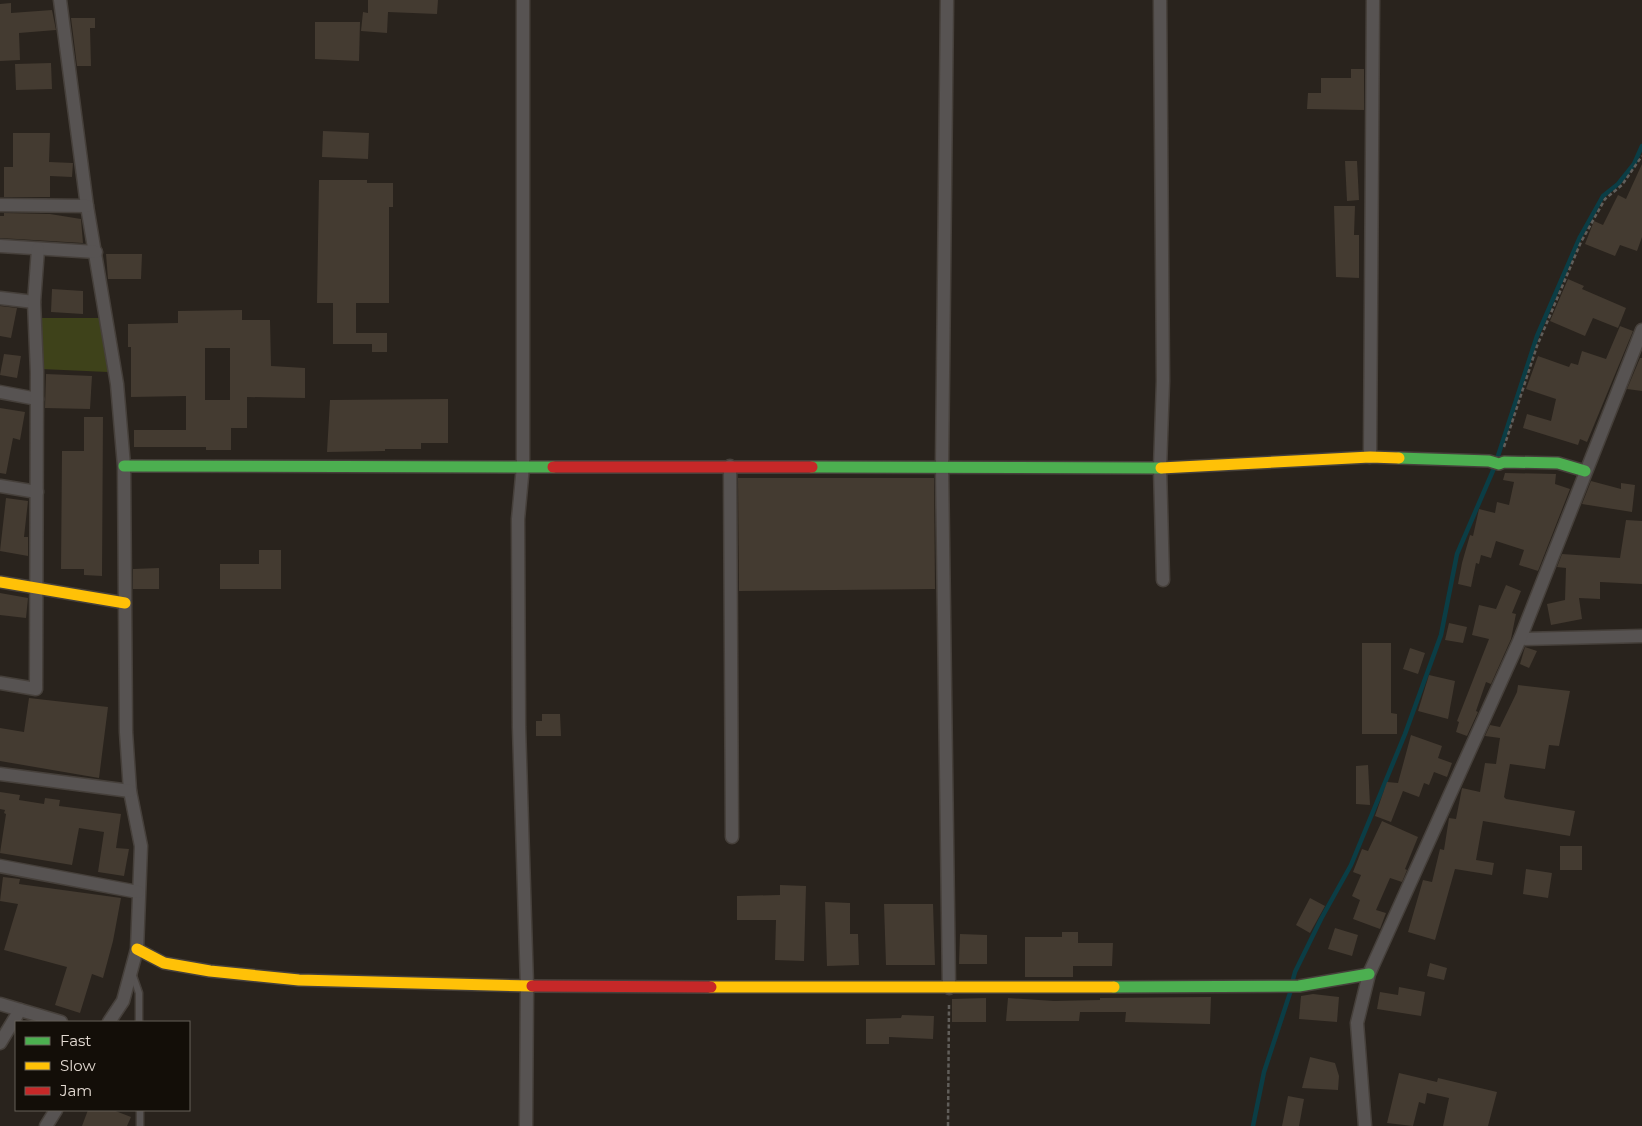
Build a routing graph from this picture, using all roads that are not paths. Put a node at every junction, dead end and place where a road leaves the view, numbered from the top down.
1 (60, 0) edge
2 (523, 0) edge
3 (947, 0) edge
4 (1160, 0) edge
5 (1374, 0) edge
6 (0, 205) edge
7 (87, 206) junction
8 (0, 246) edge
9 (38, 249) junction
10 (96, 252) junction
11 (0, 298) edge
12 (34, 302) junction
13 (1642, 330) edge
14 (0, 392) edge
15 (37, 399) junction
16 (1370, 456) junction
17 (124, 466) junction
18 (523, 466) junction
19 (730, 466) junction
20 (942, 467) junction
21 (1160, 468) junction
22 (1584, 471) junction
23 (0, 486) edge
24 (37, 492) junction
25 (1163, 580) dead end
26 (0, 582) edge
27 (37, 588) junction
28 (125, 603) junction
29 (1642, 636) edge
30 (1520, 639) junction
31 (0, 683) edge
32 (0, 774) edge
33 (130, 791) junction
34 (732, 837) dead end
35 (0, 866) edge
36 (138, 892) junction
37 (137, 949) junction
38 (132, 971) junction
39 (1369, 974) junction
40 (527, 986) junction
41 (949, 988) junction
42 (0, 1004) edge
43 (20, 1010) junction
44 (58, 1021) edge
45 (110, 1021) edge
46 (139, 1021) edge
47 (0, 1043) edge
48 (55, 1111) edge
49 (140, 1111) edge
50 (46, 1126) edge
51 (140, 1126) edge
52 (526, 1126) edge
53 (1365, 1126) edge

1 - 7 street
2 - 18 street
3 - 20 street
4 - 21 street
5 - 16 street
6 - 7 street
7 - 10 street
8 - 9 street
9 - 10 street
9 - 12 street
10 - 17 street
11 - 12 street
12 - 15 street
13 - 22 street
14 - 15 street
15 - 24 street
16 - 21 street
16 - 22 street
17 - 18 street
17 - 28 street
18 - 19 street
18 - 40 street
19 - 20 street
19 - 34 street
20 - 21 street
20 - 41 street
21 - 25 street
22 - 30 street
23 - 24 street
24 - 27 street
26 - 27 street
27 - 28 street
27 - 31 street
28 - 33 street
29 - 30 street
30 - 39 street
32 - 33 street
33 - 36 street
35 - 36 street
36 - 37 street
37 - 38 street
37 - 40 street
38 - 45 street
38 - 46 lane
39 - 41 street
39 - 53 street
40 - 41 street
40 - 52 street
42 - 43 street
43 - 44 street
43 - 47 street
48 - 50 street
49 - 51 lane

